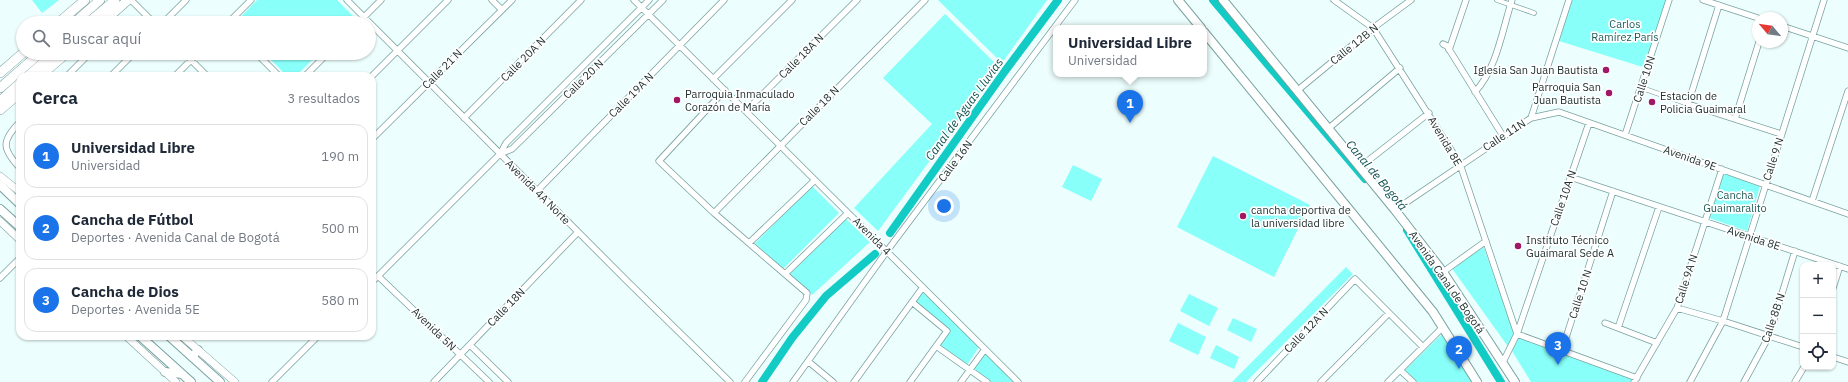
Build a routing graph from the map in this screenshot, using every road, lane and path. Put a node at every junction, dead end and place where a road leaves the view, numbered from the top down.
1 (85, 0) edge
2 (100, 0) edge
3 (115, 0) edge
4 (128, 0) edge
5 (132, 0) edge
6 (186, 0) edge
7 (251, 0) edge
8 (347, 0) edge
9 (382, 0) edge
10 (448, 0) edge
11 (492, 0) edge
12 (512, 0) edge
13 (581, 0) edge
14 (634, 0) edge
15 (649, 0) edge
16 (663, 0) edge
17 (724, 0) edge
18 (792, 0) edge
19 (857, 0) edge
20 (925, 0) edge
21 (1075, 0) edge
22 (1178, 0) edge
23 (1224, 0) edge
24 (1334, 0) edge
25 (1411, 0) edge
26 (1466, 0) edge
27 (1497, 0) edge
28 (1568, 0) edge
29 (1669, 0) edge
30 (1703, 0) edge
31 (1824, 0) edge
32 (1511, 2) edge
33 (1719, 5) junction
34 (641, 7) junction
35 (502, 10) junction
36 (1534, 13) dead end
37 (648, 15) junction
38 (66, 16) edge
39 (82, 16) edge
40 (96, 16) edge
41 (110, 16) edge
42 (147, 16) edge
43 (170, 16) edge
44 (235, 16) edge
45 (363, 16) edge
46 (365, 16) edge
47 (1752, 16) edge
48 (1056, 25) edge
49 (1199, 25) edge
50 (1373, 28) junction
51 (1788, 28) edge
52 (376, 29) edge
53 (1053, 29) edge
54 (1207, 36) edge
55 (1812, 36) junction
56 (1443, 44) dead end
57 (680, 46) junction
58 (1757, 48) edge
59 (1848, 48) edge
60 (1449, 50) junction
61 (397, 51) junction
62 (16, 59) edge
63 (32, 60) edge
64 (46, 60) edge
65 (59, 60) edge
66 (83, 60) edge
67 (127, 60) edge
68 (191, 60) joint
69 (263, 60) edge
70 (321, 60) edge
71 (1400, 68) junction
72 (18, 72) edge
73 (33, 72) edge
74 (45, 72) edge
75 (71, 72) edge
76 (115, 72) edge
77 (179, 72) edge
78 (204, 72) edge
79 (275, 72) edge
80 (309, 72) edge
81 (376, 72) edge
82 (0, 73) edge
83 (16, 74) edge
84 (713, 79) junction
85 (429, 82) junction
86 (16, 87) edge
87 (0, 88) edge
88 (1642, 88) junction
89 (725, 90) junction
90 (1298, 90) junction
91 (1848, 91) edge
92 (1475, 92) junction
93 (16, 96) edge
94 (0, 101) edge
95 (1688, 104) junction
96 (0, 110) edge
97 (746, 112) junction
98 (1429, 113) junction
99 (464, 118) junction
100 (1531, 118) junction
101 (1735, 119) junction
102 (1589, 123) junction
103 (16, 126) edge
104 (1328, 128) junction
105 (1781, 134) junction
106 (376, 135) edge
107 (1625, 135) junction
108 (1502, 136) junction
109 (780, 145) junction
110 (500, 154) junction
111 (16, 164) edge
112 (1460, 164) junction
113 (1360, 167) junction
114 (1722, 169) junction
115 (0, 176) edge
116 (1570, 177) junction
117 (815, 180) junction
118 (1765, 184) junction
119 (0, 185) edge
120 (16, 189) edge
121 (537, 191) junction
122 (1613, 191) junction
123 (16, 200) edge
124 (1812, 201) junction
125 (1660, 206) junction
126 (0, 209) edge
127 (1395, 210) junction
128 (848, 212) junction
129 (714, 213) junction
130 (1848, 214) edge
131 (0, 221) edge
132 (1705, 222) junction
133 (16, 223) edge
134 (578, 232) junction
135 (16, 236) edge
136 (1749, 236) junction
137 (1486, 241) junction
138 (749, 243) junction
139 (887, 251) junction
140 (1795, 251) junction
141 (16, 262) edge
142 (1840, 266) junction
143 (1848, 269) edge
144 (1442, 272) junction
145 (785, 274) junction
146 (378, 276) joint
147 (0, 278) edge
148 (1836, 279) edge
149 (923, 287) junction
150 (912, 302) junction
151 (1677, 308) junction
152 (1389, 314) junction
153 (1723, 321) junction
154 (1605, 323) dead end
155 (1443, 327) junction
156 (1618, 328) junction
157 (1517, 334) junction
158 (1769, 336) junction
159 (130, 340) edge
160 (144, 340) edge
161 (173, 340) edge
162 (187, 340) edge
163 (314, 340) edge
164 (1657, 343) junction
165 (470, 345) junction
166 (936, 346) junction
167 (1800, 346) edge
168 (1423, 347) junction
169 (985, 349) junction
170 (198, 350) junction
171 (1562, 350) junction
172 (460, 354) junction
173 (192, 356) junction
174 (1836, 358) edge
175 (808, 362) junction
176 (1503, 362) junction
177 (1848, 362) edge
178 (970, 370) junction
179 (1400, 370) junction
180 (1802, 370) edge
181 (165, 372) junction
182 (182, 374) junction
183 (1636, 380) edge
184 (176, 382) edge
185 (191, 382) edge
186 (220, 382) edge
187 (235, 382) edge
188 (272, 382) edge
189 (434, 382) edge
190 (489, 382) edge
191 (508, 382) edge
192 (730, 382) edge
193 (745, 382) edge
194 (794, 382) edge
195 (833, 382) edge
196 (854, 382) edge
197 (910, 382) edge
198 (961, 382) edge
199 (987, 382) edge
200 (1018, 382) edge
201 (1257, 382) edge
202 (1321, 382) edge
203 (1388, 382) edge
204 (1413, 382) edge
205 (1477, 382) edge
206 (1515, 382) edge
207 (1690, 382) edge
208 (1744, 382) edge
209 (1795, 382) edge

1 - 38 main road
2 - 39 main road
3 - 40 main road
4 - 41 main road
5 - 42 street
6 - 43 street
7 - 44 street
8 - 45 street, Avenida 4A Norte
9 - 46 street
10 - 61 street
11 - 35 street
12 - 35 street, Calle 21 N
13 - 99 street, Calle 20A N
14 - 34 street, Avenida 4
15 - 34 street, Calle 20 N
16 - 37 street, Calle 20 N
17 - 57 street, Calle 19A N
18 - 84 street
19 - 97 street, Calle 18A N
20 - 109 street, Calle 18 N
21 - 48 street, Calle 16N
22 - 49 main road
23 - 90 main road, Avenida Canal de Bogotá
24 - 50 street, Avenida 8E
25 - 50 street, Calle 12B N
26 - 60 street
27 - 32 street
28 - 100 street, Calle 11N
29 - 88 street, Calle 10N
30 - 33 street
31 - 55 street, Calle 9 N
32 - 36 street
32 - 92 street
33 - 47 street
33 - 95 street
34 - 37 street, Avenida 4
34 - 110 street, Calle 20 N
35 - 85 street, Calle 21 N
37 - 57 street, Avenida 4
37 - 110 street, Calle 20 N
50 - 71 street, Avenida 8E
50 - 90 street, Calle 12B N
51 - 55 street
52 - 61 street, Avenida 4A Norte
53 - 139 street, Calle 16N
54 - 155 main road
55 - 59 street
55 - 105 street, Calle 9 N
56 - 60 street
57 - 84 street, Avenida 4
57 - 121 street, Calle 19A N
58 - 101 street
60 - 92 street
61 - 81 street
61 - 85 street, Avenida 4A Norte
62 - 82 main road
63 - 72 main road
64 - 73 main road
65 - 74 main road
66 - 75 street
67 - 76 street
68 - 77 street
68 - 78 street
69 - 79 street
70 - 80 street
71 - 98 street, Avenida 8E
71 - 104 street
83 - 87 main road
84 - 89 street, Avenida 4
85 - 99 street, Avenida 4A Norte
85 - 106 street, Calle 21 N
86 - 94 main road
88 - 95 street
88 - 107 street, Calle 10N
89 - 97 street, Avenida 4
89 - 129 street
90 - 104 main road, Avenida Canal de Bogotá
91 - 124 street
92 - 108 street
93 - 96 main road
95 - 101 street
97 - 109 street, Avenida 4
98 - 112 street, Avenida 8E
98 - 113 street
99 - 110 street, Avenida 4A Norte
100 - 102 street, Avenida 9E
100 - 108 street, Calle 11N
101 - 105 street
102 - 107 street, Avenida 9E
102 - 116 street, Calle 10A N
103 - 111 street
104 - 113 main road, Avenida Canal de Bogotá
105 - 118 street, Calle 9 N
107 - 114 street, Avenida 9E
108 - 112 street, Calle 11N
109 - 117 street, Avenida 4
109 - 129 street, Calle 18 N
110 - 121 street, Avenida 4A Norte
110 - 146 street, Calle 20 N
112 - 127 street, Calle 11N
112 - 137 street, Avenida 8E
113 - 127 main road, Avenida Canal de Bogotá
114 - 118 street, Avenida 9E
114 - 132 street, Calle 9A N
115 - 120 street
116 - 122 street, Avenida 8E
116 - 157 street, Calle 10A N
117 - 128 street, Avenida 4
117 - 138 street
118 - 124 street, Avenida 9E
118 - 136 street, Calle 9 N
119 - 123 main road
121 - 134 street, Avenida 4A Norte
122 - 125 street, Avenida 8E
122 - 171 street, Calle 10 N
124 - 130 street, Avenida 9E
125 - 132 street, Avenida 8E
125 - 156 street
126 - 133 main road
127 - 144 main road, Avenida Canal de Bogotá
128 - 139 street, Avenida 4
128 - 145 street
129 - 138 street
131 - 135 street
132 - 136 street, Avenida 8E
132 - 151 street, Calle 9A N
134 - 165 street, Calle 18N
134 - 192 street, Avenida 4A Norte
136 - 140 street, Avenida 8E
136 - 153 street, Calle 9 N
137 - 144 street
137 - 157 street, Avenida 8E
138 - 145 street
139 - 149 street, Avenida 4
139 - 175 street, Calle 16N
140 - 142 street, Avenida 8E
140 - 158 street, Calle 8B N
141 - 147 street
142 - 143 street, Avenida 8E
142 - 148 street
144 - 176 main road, Avenida Canal de Bogotá
145 - 193 street
146 - 172 street, Avenida 5N
149 - 150 street
149 - 169 street, Avenida 4
150 - 166 street
150 - 196 street
151 - 153 street
151 - 164 street, Calle 9A N
152 - 168 street
152 - 201 street, Calle 12A N
152 - 202 street
153 - 158 street
153 - 207 street, Calle 9 N
154 - 156 street
155 - 168 street
155 - 205 main road
156 - 164 street
157 - 171 street
157 - 176 street, Calle 10A N
158 - 167 street
158 - 208 street, Calle 8B N
159 - 181 street
160 - 182 main road
161 - 173 main road
162 - 170 street
163 - 188 street
164 - 183 street, Calle 9A N
165 - 172 street, Calle 18N
165 - 191 street, Avenida 5N
166 - 178 street
166 - 197 street
168 - 179 street
169 - 178 street
169 - 200 street, Avenida 4
170 - 173 main road
170 - 187 street
171 - 183 street
172 - 189 street, Calle 18N
172 - 190 street, Avenida 5N
173 - 186 main road
174 - 177 street
175 - 194 street, Calle 16N
175 - 195 street
176 - 206 main road, Avenida Canal de Bogotá
178 - 198 street
178 - 199 street
179 - 203 street
179 - 204 street
180 - 209 street
181 - 182 main road
181 - 184 street
182 - 185 main road

